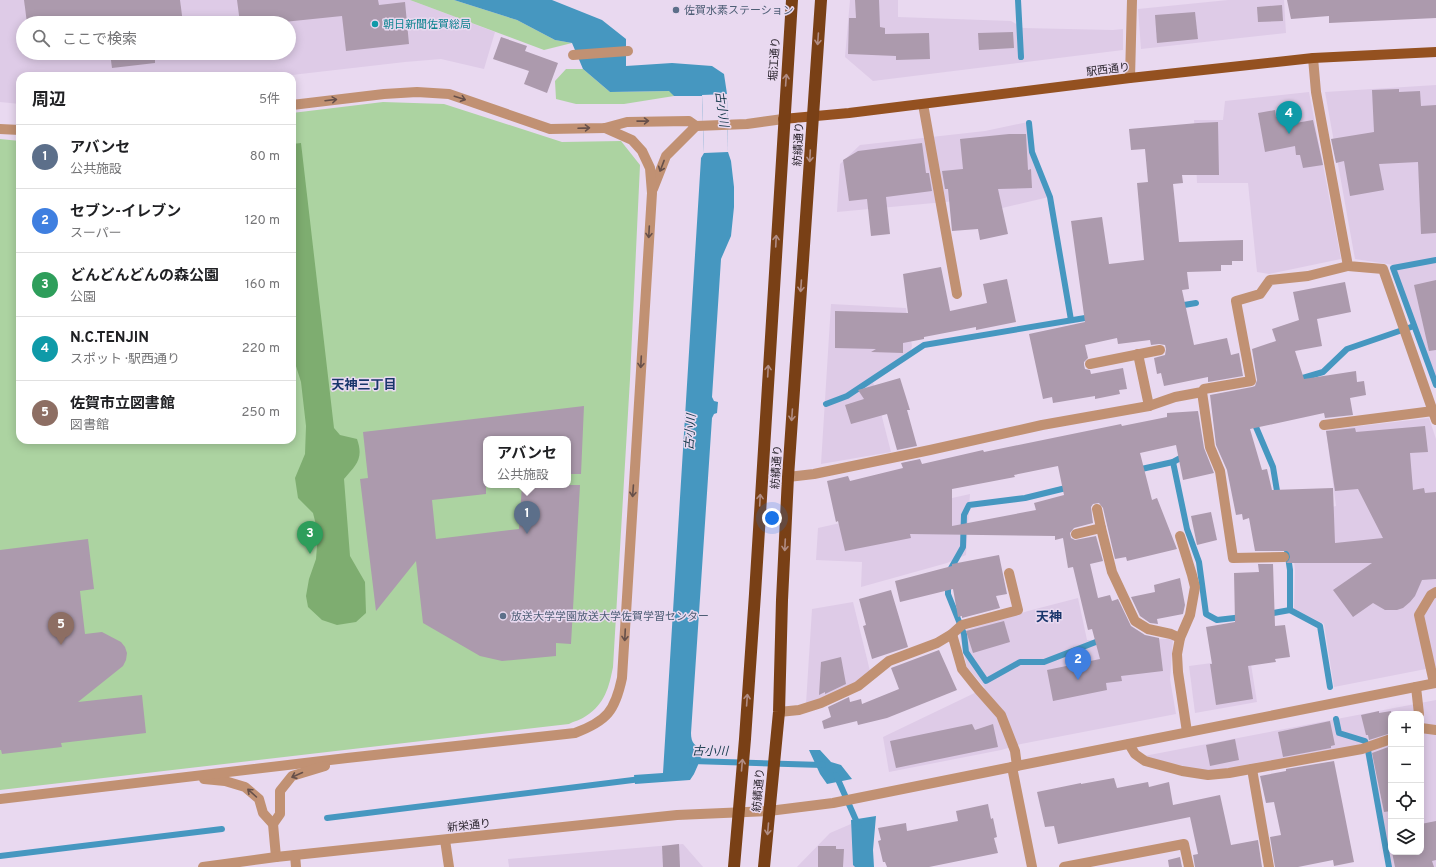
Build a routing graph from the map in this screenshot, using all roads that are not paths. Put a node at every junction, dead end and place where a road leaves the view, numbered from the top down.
1 (792, 0) edge
2 (821, 0) edge
3 (1132, 0) edge
4 (628, 51) dead end
5 (1436, 52) edge
6 (573, 55) dead end
7 (1314, 58) junction
8 (1130, 78) junction
9 (923, 104) junction
10 (296, 105) edge
11 (812, 117) junction
12 (783, 119) junction
13 (696, 126) junction
14 (605, 128) junction
15 (0, 129) edge
16 (16, 130) edge
17 (652, 193) junction
18 (1348, 266) junction
19 (957, 294) dead end
20 (1160, 350) dead end
21 (1138, 354) junction
22 (1090, 364) dead end
23 (1202, 392) junction
24 (1149, 406) junction
25 (1434, 415) edge
26 (1324, 425) dead end
27 (788, 478) junction
28 (1097, 509) dead end
29 (1101, 528) junction
30 (1076, 534) dead end
31 (1180, 536) dead end
32 (1284, 556) dead end
33 (1009, 573) dead end
34 (1436, 592) edge
35 (958, 629) junction
36 (1180, 638) junction
37 (1435, 683) edge
38 (1416, 687) junction
39 (1419, 711) edge
40 (779, 712) junction
41 (1424, 728) edge
42 (1436, 730) edge
43 (1187, 732) junction
44 (1388, 740) edge
45 (1129, 744) junction
46 (347, 758) junction
47 (1015, 766) junction
48 (1252, 769) junction
49 (180, 778) junction
50 (0, 799) edge
51 (769, 811) junction
52 (738, 813) junction
53 (273, 824) junction
54 (445, 840) junction
55 (295, 855) junction
56 (276, 857) junction
57 (203, 867) edge
58 (296, 867) edge
59 (449, 867) edge
60 (734, 867) edge
61 (764, 867) edge
62 (1032, 867) edge
63 (1064, 867) edge
64 (1189, 867) edge
65 (1269, 867) edge

12 -> 1 highway, 堀江通り
2 -> 11 highway
3 - 8 street
4 - 6 street
5 - 7 main road, 駅西通り
7 - 8 main road, 駅西通り
7 - 18 street
8 - 9 main road, 駅西通り
9 - 11 main road, 駅西通り
9 - 19 street
10 -> 14 street
11 - 12 main road, 駅西通り
11 -> 27 highway, 紡績通り
12 - 13 street
52 -> 12 highway, 紡績通り
14 -> 13 street
13 -> 17 street
14 - 17 street
15 - 16 street
17 -> 46 street
18 - 23 street
18 - 25 street
20 - 21 street
21 - 22 street
21 - 24 street
23 - 24 street
23 - 32 street
24 - 27 street
25 - 26 street
27 -> 40 highway, 紡績通り
28 - 29 street
29 - 30 street
29 - 36 street
31 - 36 street
33 - 35 street
34 - 37 street
35 - 40 street
35 - 47 street
36 - 43 street
37 - 38 street, 新栄通り
38 - 39 street
38 - 43 street, 新栄通り
40 - 51 highway, 紡績通り
41 - 42 street
43 - 45 street, 新栄通り
44 - 48 street
45 - 47 street, 新栄通り
45 - 48 street
46 - 49 street
46 -> 53 street
47 - 51 street, 新栄通り
47 - 62 street
48 - 65 street
49 - 50 street
53 -> 49 street
51 - 52 street, 新栄通り
51 -> 61 highway, 紡績通り
52 - 54 street, 新栄通り
52 - 60 highway, 紡績通り
53 - 56 street
54 - 55 street, 新栄通り
54 - 59 street
55 - 56 street, 新栄通り
55 - 58 street
56 - 57 street, 新栄通り
63 - 64 street

